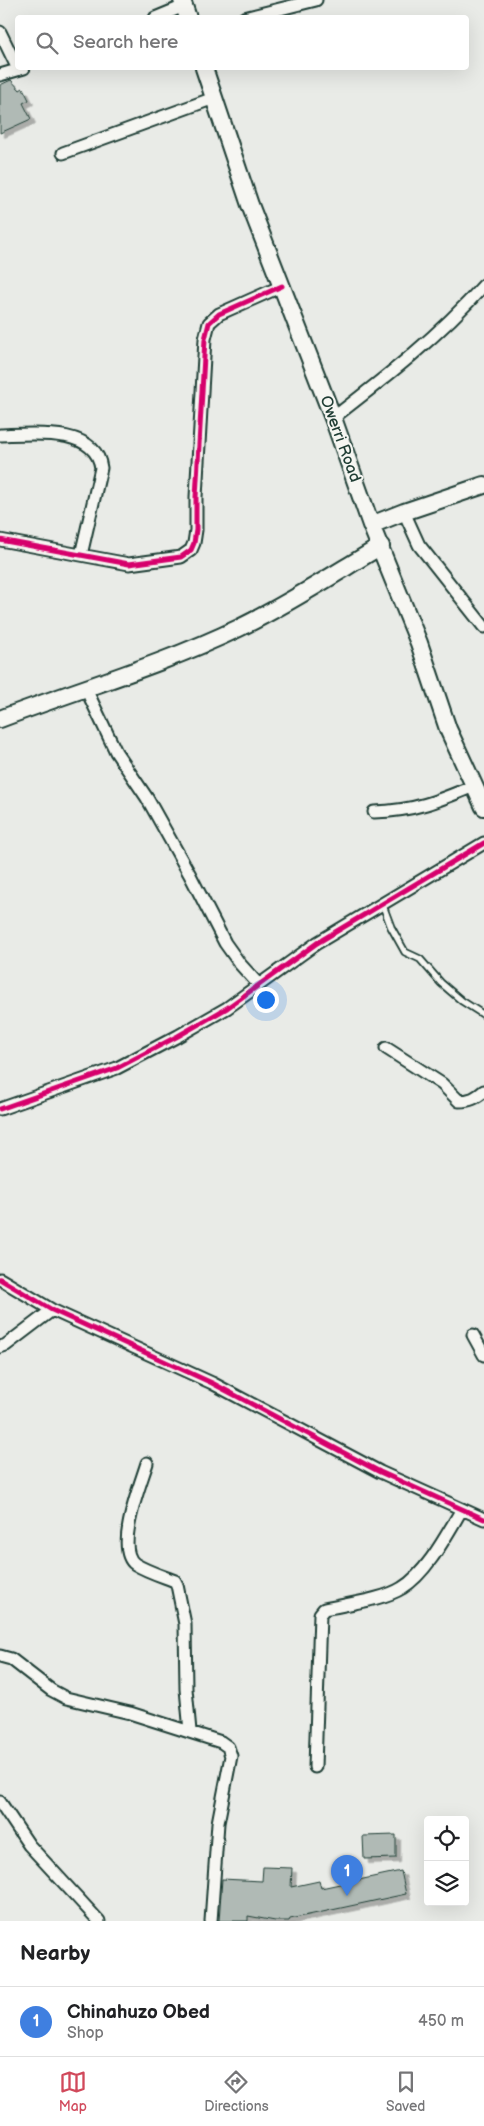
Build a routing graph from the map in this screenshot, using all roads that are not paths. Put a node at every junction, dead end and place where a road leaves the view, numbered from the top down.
1 (316, 0) edge
2 (185, 8) edge
3 (164, 15) edge
4 (256, 15) edge
5 (0, 32) edge
6 (15, 58) edge
7 (16, 70) edge
8 (205, 70) edge
9 (0, 76) edge
10 (214, 98) junction
11 (63, 152) dead end
12 (484, 285) edge
13 (282, 286) junction
14 (333, 418) junction
15 (0, 435) edge
16 (484, 485) edge
17 (404, 512) junction
18 (371, 525) junction
19 (0, 540) edge
20 (380, 546) junction
21 (81, 555) junction
22 (484, 627) edge
23 (86, 688) junction
24 (0, 719) edge
25 (474, 786) junction
26 (484, 807) edge
27 (374, 812) dead end
28 (484, 843) edge
29 (382, 902) junction
30 (259, 985) junction
31 (484, 1015) edge
32 (386, 1048) dead end
33 (484, 1091) edge
34 (0, 1109) edge
35 (0, 1279) edge
36 (52, 1310) junction
37 (473, 1335) dead end
38 (0, 1347) edge
39 (484, 1355) edge
40 (147, 1463) dead end
41 (462, 1509) junction
42 (484, 1519) edge
43 (0, 1656) edge
44 (190, 1731) junction
45 (315, 1768) dead end
46 (0, 1802) edge
47 (99, 1921) edge
48 (211, 1921) edge

1 - 4 street
2 - 3 street
5 - 6 street
7 - 9 street
8 - 10 main road, Owerri Road
10 - 11 street
10 - 13 main road, Owerri Road
12 - 14 street
13 - 14 main road, Owerri Road
13 - 21 street
14 - 18 main road, Owerri Road
15 - 21 street
16 - 17 main road
17 - 18 main road
17 - 22 street
18 - 20 main road, Owerri Road
19 - 21 street
20 - 23 main road
20 - 25 main road, Owerri Road
23 - 24 main road
23 - 30 street
25 - 26 main road, Owerri Road
25 - 27 street
28 - 29 street
29 - 30 street
29 - 31 lane
30 - 34 street
32 - 33 street
35 - 36 street
36 - 38 street
36 - 41 street
37 - 39 street
40 - 44 street
41 - 42 street
41 - 45 street
43 - 44 street
44 - 48 street
46 - 47 street

